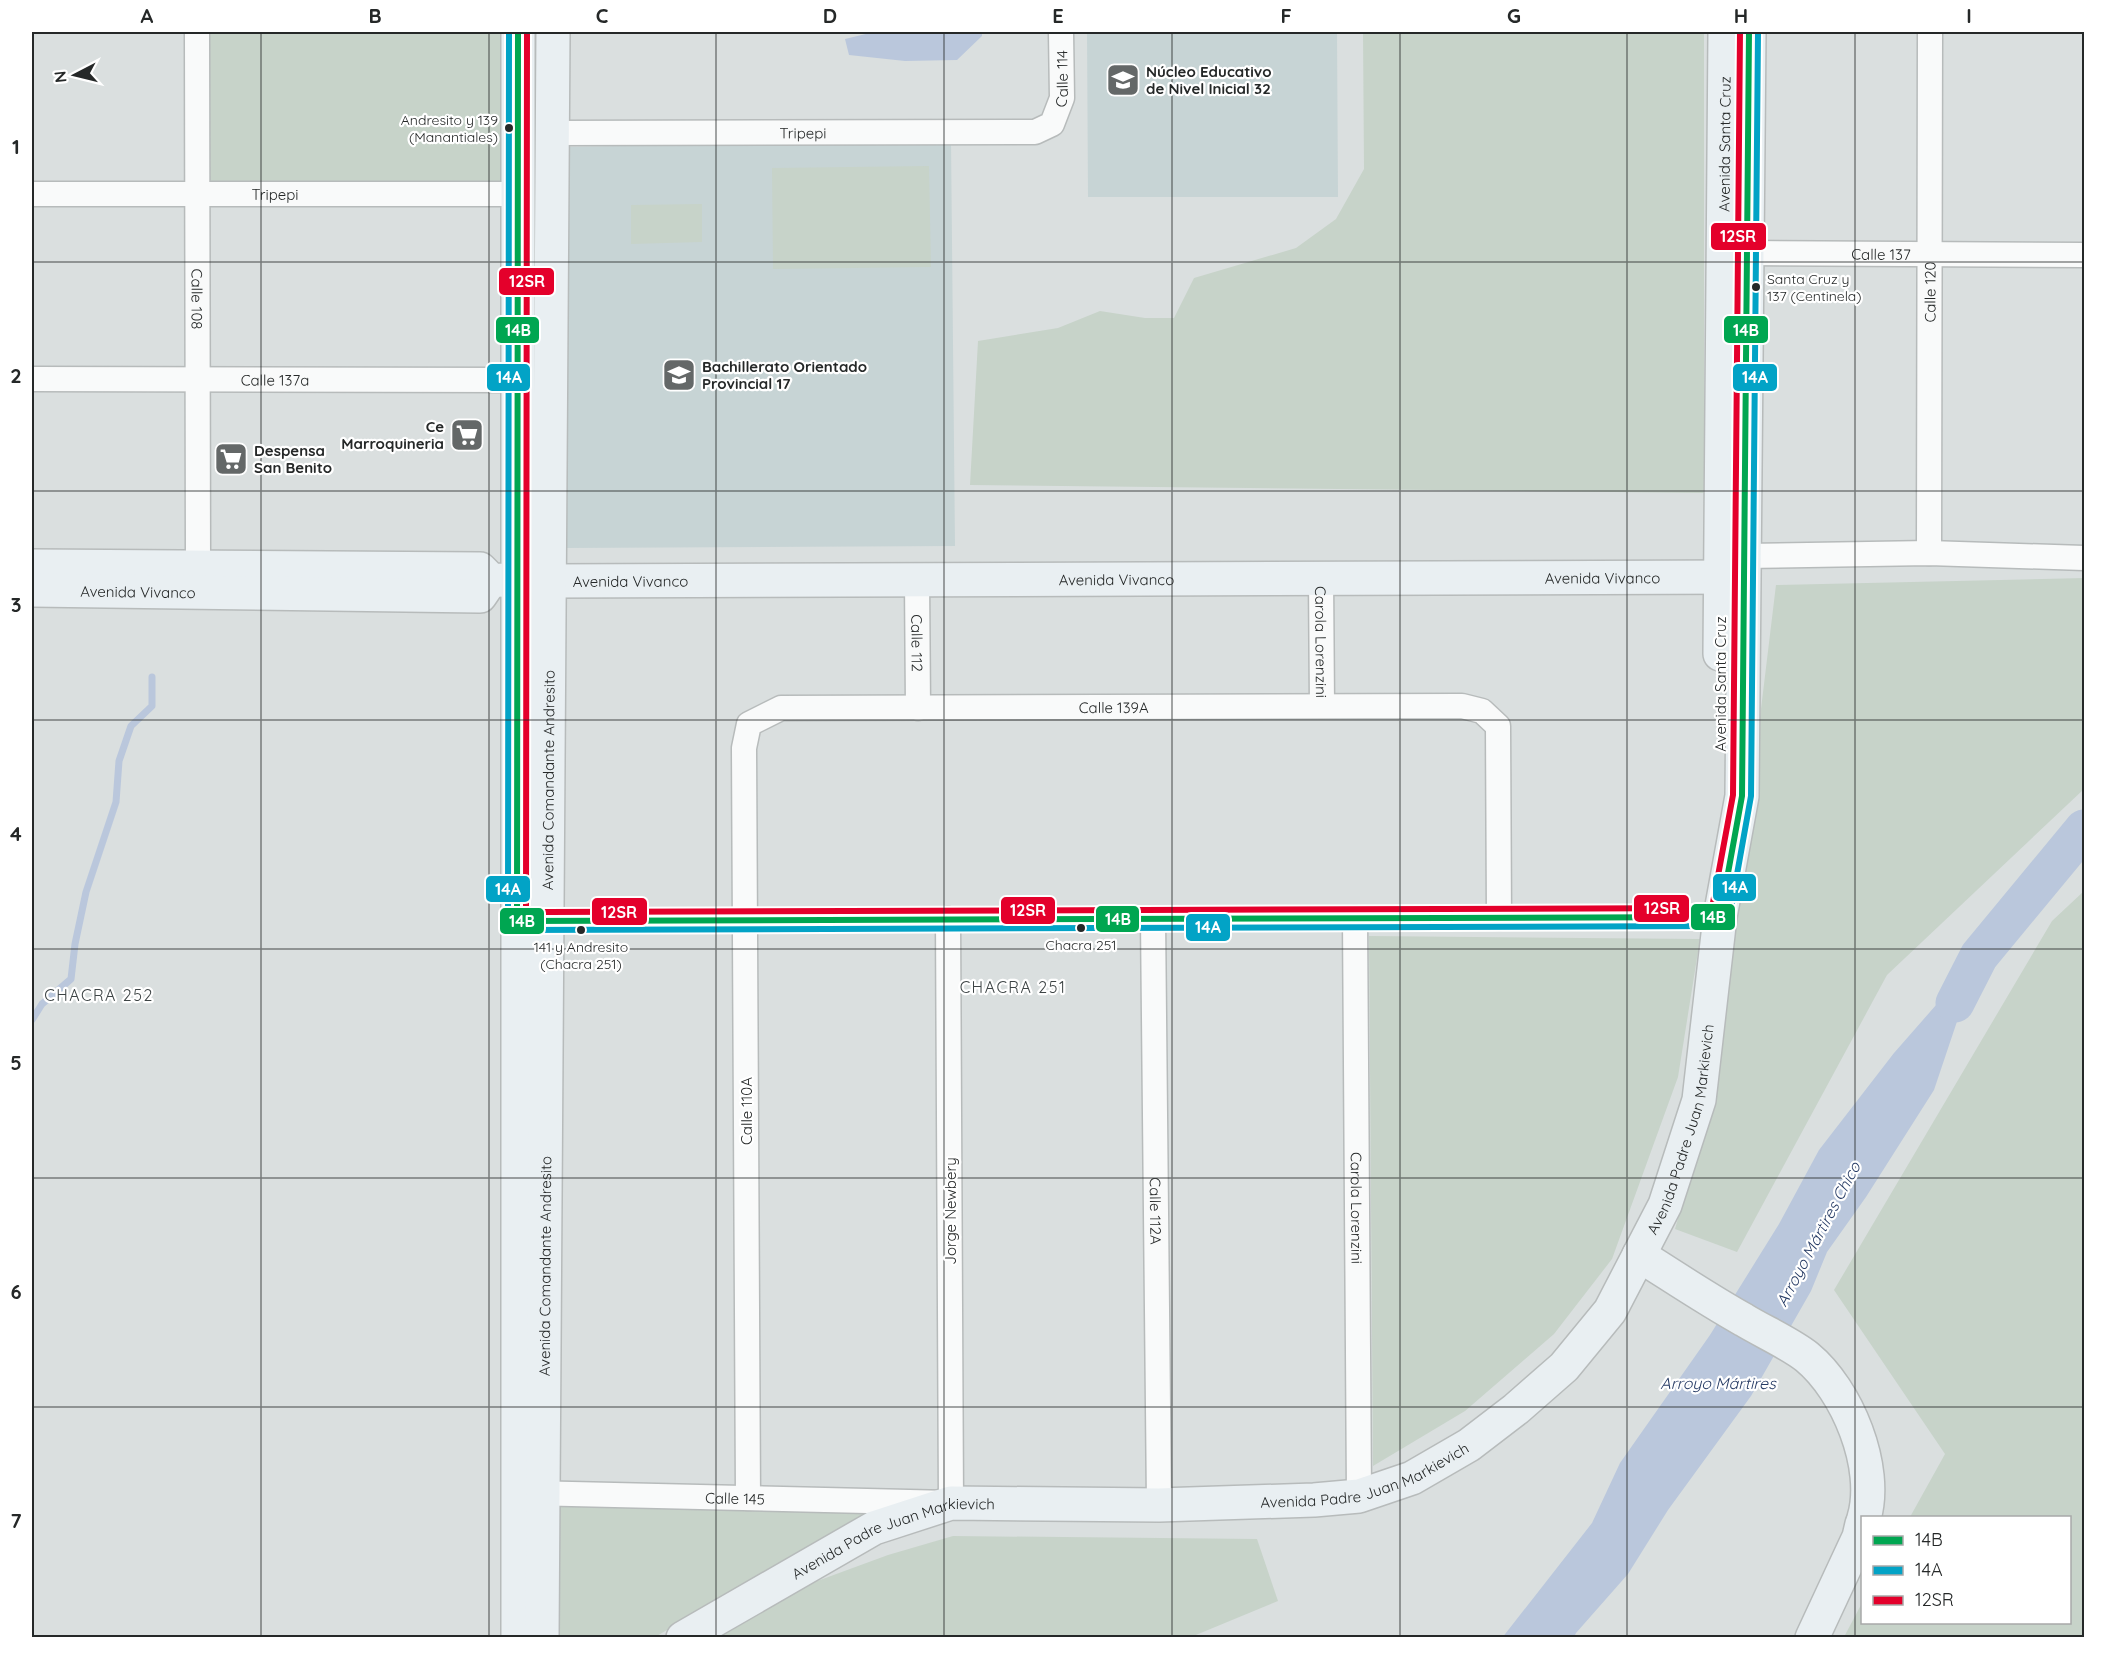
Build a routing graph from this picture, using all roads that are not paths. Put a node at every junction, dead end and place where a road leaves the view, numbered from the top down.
1 (197, 32) edge
2 (518, 32) edge
3 (553, 32) edge
4 (1061, 32) edge
5 (1725, 32) edge
6 (1749, 32) edge
7 (1930, 32) edge
8 (1052, 124) joint
9 (553, 133) junction
10 (32, 194) edge
11 (197, 194) junction
12 (518, 194) junction
13 (1748, 253) junction
14 (1929, 254) junction
15 (2085, 255) edge
16 (32, 379) edge
17 (198, 379) junction
18 (518, 380) junction
19 (1929, 553) junction
20 (2085, 558) edge
21 (32, 566) edge
22 (198, 567) junction
23 (1736, 570) junction
24 (1321, 578) junction
25 (917, 580) junction
26 (504, 581) junction
27 (550, 581) junction
28 (32, 590) edge
29 (1322, 706) junction
30 (918, 708) junction
31 (749, 724) joint
32 (1720, 917) junction
33 (1354, 918) junction
34 (1499, 918) junction
35 (948, 919) junction
36 (1153, 919) junction
37 (745, 920) junction
38 (533, 921) junction
39 (1640, 1255) junction
40 (531, 1493) junction
41 (1359, 1496) junction
42 (748, 1498) junction
43 (951, 1503) junction
44 (1159, 1505) junction
45 (1865, 1516) edge
46 (1861, 1531) edge
47 (518, 1638) edge
48 (542, 1638) edge
49 (683, 1638) edge
50 (1812, 1638) edge

1 - 11 street, Calle 108
2 - 12 main road, Avenida Comandante Andresito
3 - 9 main road, Avenida Comandante Andresito
4 - 8 street, Calle 114
5 - 23 main road, Avenida Santa Cruz
6 - 13 main road, Avenida Santa Cruz
7 - 14 street, Calle 120
8 - 9 street, Tripepi
9 - 27 main road, Avenida Comandante Andresito
10 - 11 street, Tripepi
11 - 12 street, Tripepi
11 - 17 street, Calle 108
12 - 18 main road, Avenida Comandante Andresito
13 - 14 street, Calle 137
13 - 23 main road, Avenida Santa Cruz
14 - 15 street, Calle 137
14 - 19 street, Calle 120
16 - 17 street, Calle 137a
17 - 18 street, Calle 137a
17 - 22 street, Calle 108
18 - 26 main road, Avenida Comandante Andresito
19 - 20 street, Avenida Vivanco
19 - 23 street, Avenida Vivanco
21 - 22 main road, Avenida Vivanco
22 - 26 main road, Avenida Vivanco
23 - 24 main road, Avenida Vivanco
23 - 32 main road, Avenida Santa Cruz
24 - 25 main road, Avenida Vivanco
24 - 29 street, Carola Lorenzini
25 - 27 main road, Avenida Vivanco
25 - 30 street, Calle 112
26 - 27 main road, Avenida Vivanco
26 - 28 main road, Avenida Vivanco
26 - 38 main road, Avenida Comandante Andresito
27 - 38 main road, Avenida Comandante Andresito
29 - 30 street, Calle 139A
29 - 34 street, Calle 139A
30 - 31 street, Calle 139A
31 - 37 street, Calle 110A
32 - 34 street
32 - 39 main road, Avenida Padre Juan Markievich
33 - 34 street
33 - 36 street
33 - 41 street, Carola Lorenzini
35 - 36 street
35 - 37 street
35 - 43 street, Jorge Newbery
36 - 44 street, Calle 112A
37 - 38 street
37 - 42 street, Calle 110A
38 - 40 main road, Avenida Comandante Andresito
39 - 41 main road, Avenida Padre Juan Markievich
39 - 45 main road
40 - 42 street, Calle 145
40 - 47 main road, Avenida Comandante Andresito
40 - 48 main road, Avenida Comandante Andresito
41 - 44 main road, Avenida Padre Juan Markievich
42 - 43 street, Calle 145
43 - 44 main road, Avenida Padre Juan Markievich
43 - 49 main road, Avenida Padre Juan Markievich
46 - 50 main road

